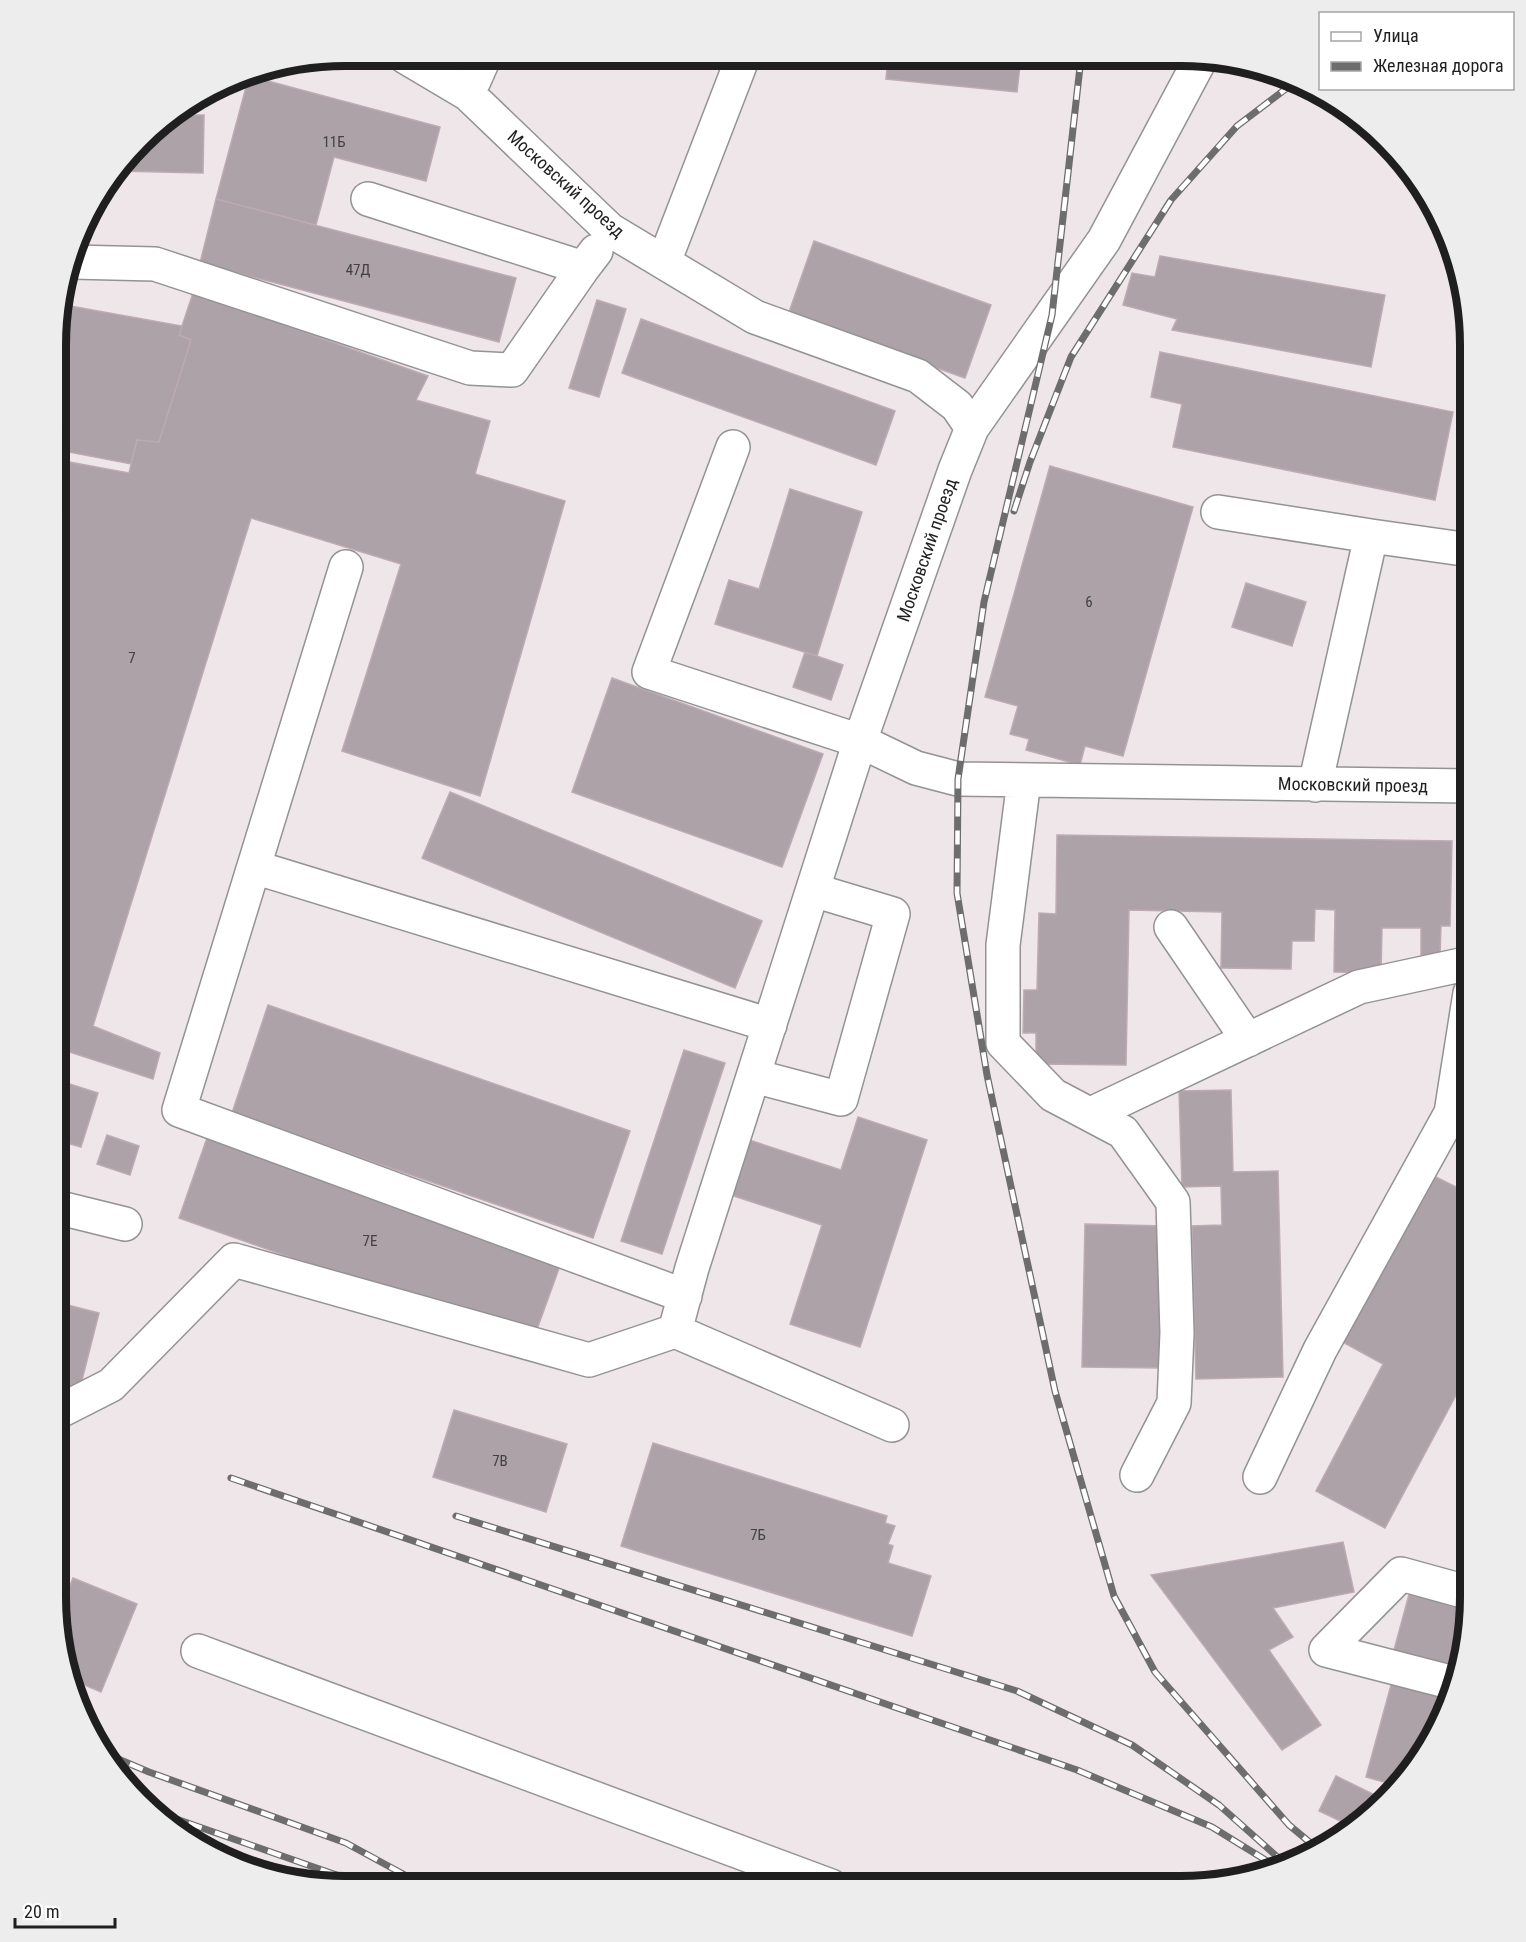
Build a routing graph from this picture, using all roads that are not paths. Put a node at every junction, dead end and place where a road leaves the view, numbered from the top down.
1 (421, 66) edge
2 (481, 66) edge
3 (740, 66) edge
4 (1196, 67) edge
5 (468, 94) junction
6 (368, 200) dead end
7 (610, 230) junction
8 (79, 262) edge
9 (664, 262) junction
10 (584, 268) junction
11 (972, 428) junction
12 (733, 447) dead end
13 (1218, 512) dead end
14 (1371, 536) junction
15 (1460, 549) edge
16 (346, 567) dead end
17 (861, 741) junction
18 (1024, 780) junction
19 (1315, 785) junction
20 (1460, 786) edge
21 (254, 867) junction
22 (813, 890) junction
23 (1170, 927) dead end
24 (1460, 965) edge
25 (770, 1025) junction
26 (1248, 1040) junction
27 (754, 1076) junction
28 (1090, 1114) junction
29 (1460, 1116) edge
30 (66, 1209) edge
31 (125, 1224) dead end
32 (685, 1296) junction
33 (675, 1331) junction
34 (66, 1406) edge
35 (892, 1425) dead end
36 (1137, 1475) dead end
37 (1260, 1477) dead end
38 (1460, 1590) edge
39 (198, 1651) dead end
40 (1447, 1681) edge
41 (804, 1876) edge

1 - 5 street, Московский проезд
2 - 5 street
3 - 9 street
4 - 11 street
5 - 7 street, Московский проезд
6 - 10 street
7 - 9 street, Московский проезд
7 - 10 street
8 - 10 street
9 - 11 street, Московский проезд
11 - 17 street, Московский проезд
12 - 17 street
13 - 14 street
14 - 15 street
14 - 19 street
16 - 21 street
17 - 18 street, Московский проезд
17 - 22 street
18 - 19 street, Московский проезд
18 - 28 street
19 - 20 street, Московский проезд
21 - 25 street
21 - 32 street
22 - 25 street
22 - 27 street
23 - 26 street
24 - 26 street
25 - 27 street
26 - 28 street
27 - 32 street
28 - 36 street
29 - 37 street
30 - 31 street
32 - 33 street
33 - 34 street
33 - 35 street
38 - 40 street
39 - 41 street

